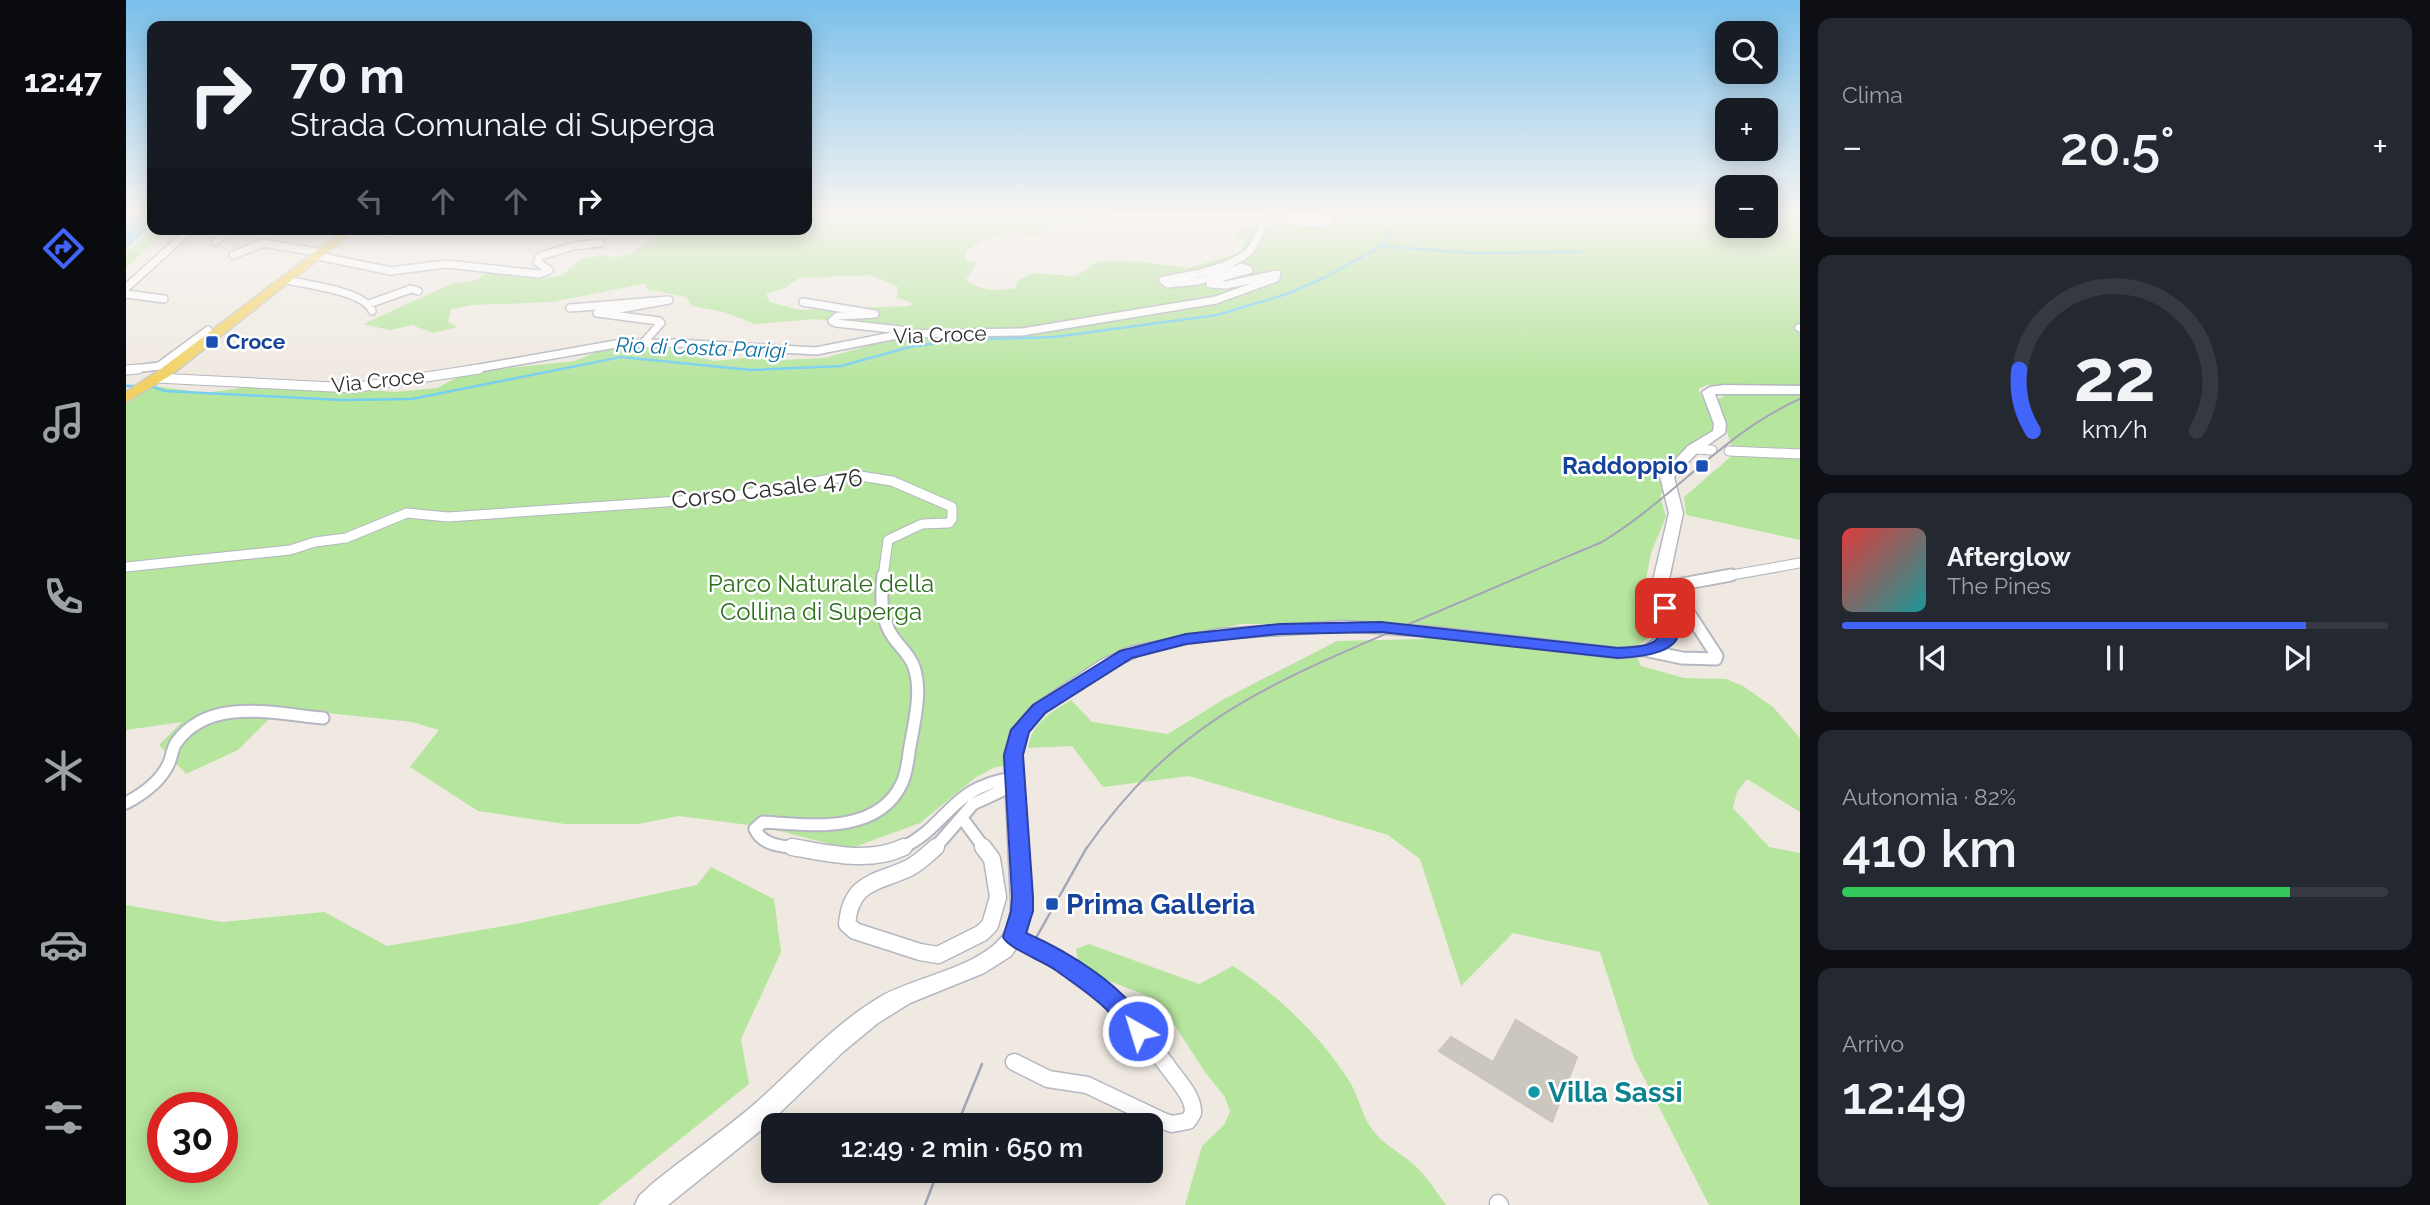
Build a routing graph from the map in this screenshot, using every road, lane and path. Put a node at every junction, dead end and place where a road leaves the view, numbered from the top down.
1 (148, 268) edge
2 (303, 268) edge
3 (379, 268) edge
4 (413, 268) edge
5 (485, 268) edge
6 (546, 268) edge
7 (1213, 268) edge
8 (1238, 268) edge
9 (1245, 268) edge
10 (287, 280) junction
11 (126, 288) edge
12 (418, 290) dead end
13 (126, 294) edge
14 (164, 299) dead end
15 (803, 302) dead end
16 (570, 308) dead end
17 (924, 333) junction
18 (201, 338) junction
19 (644, 342) junction
20 (130, 370) edge
21 (150, 383) junction
22 (1800, 390) edge
23 (126, 398) edge
24 (1693, 449) junction
25 (1712, 450) dead end
26 (1729, 451) dead end
27 (1800, 454) edge
28 (1800, 563) edge
29 (126, 567) edge
30 (1649, 651) junction
31 (323, 718) dead end
32 (1014, 778) junction
33 (126, 803) edge
34 (962, 818) junction
35 (1014, 937) junction
36 (1014, 1062) dead end
37 (648, 1205) edge

1 - 11 street
2 - 10 main road
3 - 4 street
5 - 6 street
7 - 8 street, Via Croce
9 - 17 street, Via Croce
10 - 12 street
10 - 18 main road
13 - 14 street
15 - 17 street
16 - 19 street
17 - 19 street, Via Croce
18 - 20 street
18 - 21 main road
19 - 21 street, Via Croce
21 - 23 main road
22 - 24 street
24 - 25 street
24 - 30 street
26 - 27 street
28 - 30 street
29 - 32 street, Corso Casale 476
30 - 32 street
31 - 33 street
32 - 34 street
32 - 35 street
34 - 34 street
35 - 36 street
35 - 37 street

